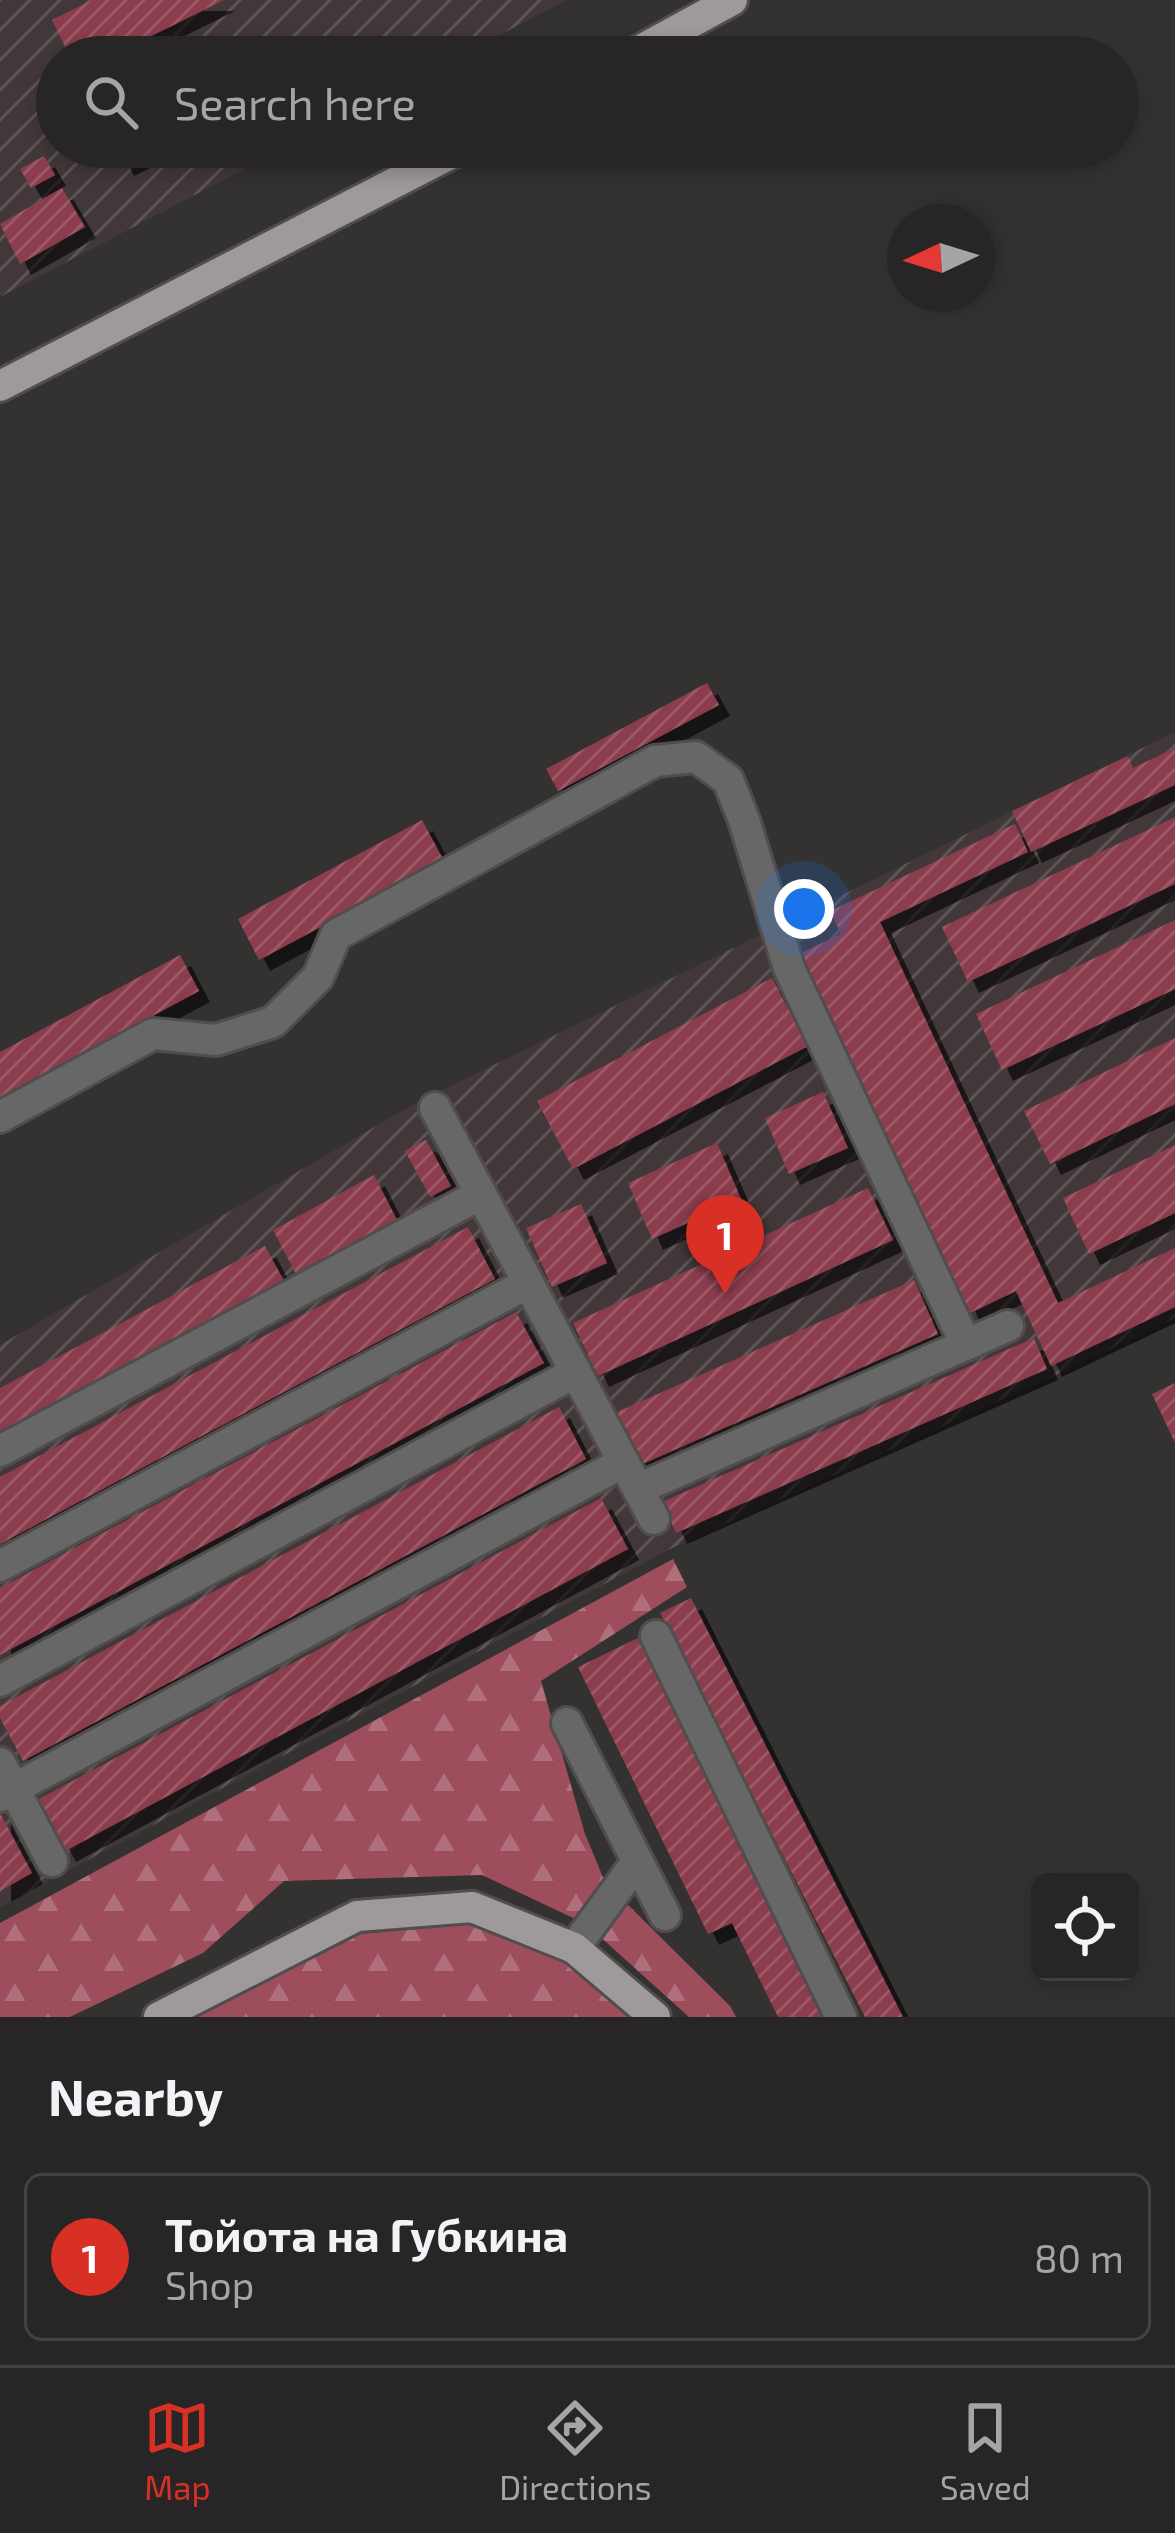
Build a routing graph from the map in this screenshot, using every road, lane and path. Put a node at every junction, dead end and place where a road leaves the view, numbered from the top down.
1 (732, 0) edge
2 (666, 36) edge
3 (423, 168) edge
4 (0, 386) edge
5 (435, 1108) dead end
6 (0, 1118) edge
7 (481, 1194) junction
8 (528, 1283) junction
9 (1008, 1326) dead end
10 (966, 1345) junction
11 (576, 1372) junction
12 (0, 1451) edge
13 (631, 1475) junction
14 (654, 1519) dead end
15 (0, 1566) edge
16 (656, 1636) dead end
17 (0, 1681) edge
18 (567, 1723) dead end
19 (4, 1783) edge
20 (52, 1861) dead end
21 (638, 1862) junction
22 (664, 1915) dead end
23 (574, 1948) junction
24 (159, 2017) edge
25 (655, 2017) edge
26 (841, 2017) edge

1 - 2 main road
3 - 4 main road
5 - 7 lane
6 - 10 lane
7 - 8 lane
7 - 12 lane
8 - 11 lane
8 - 15 lane
9 - 10 lane
10 - 13 lane
11 - 13 lane
11 - 17 lane
13 - 14 lane
13 - 19 lane
16 - 26 lane
18 - 21 lane
19 - 20 lane
21 - 22 lane
21 - 23 lane
23 - 24 main road
23 - 25 main road

